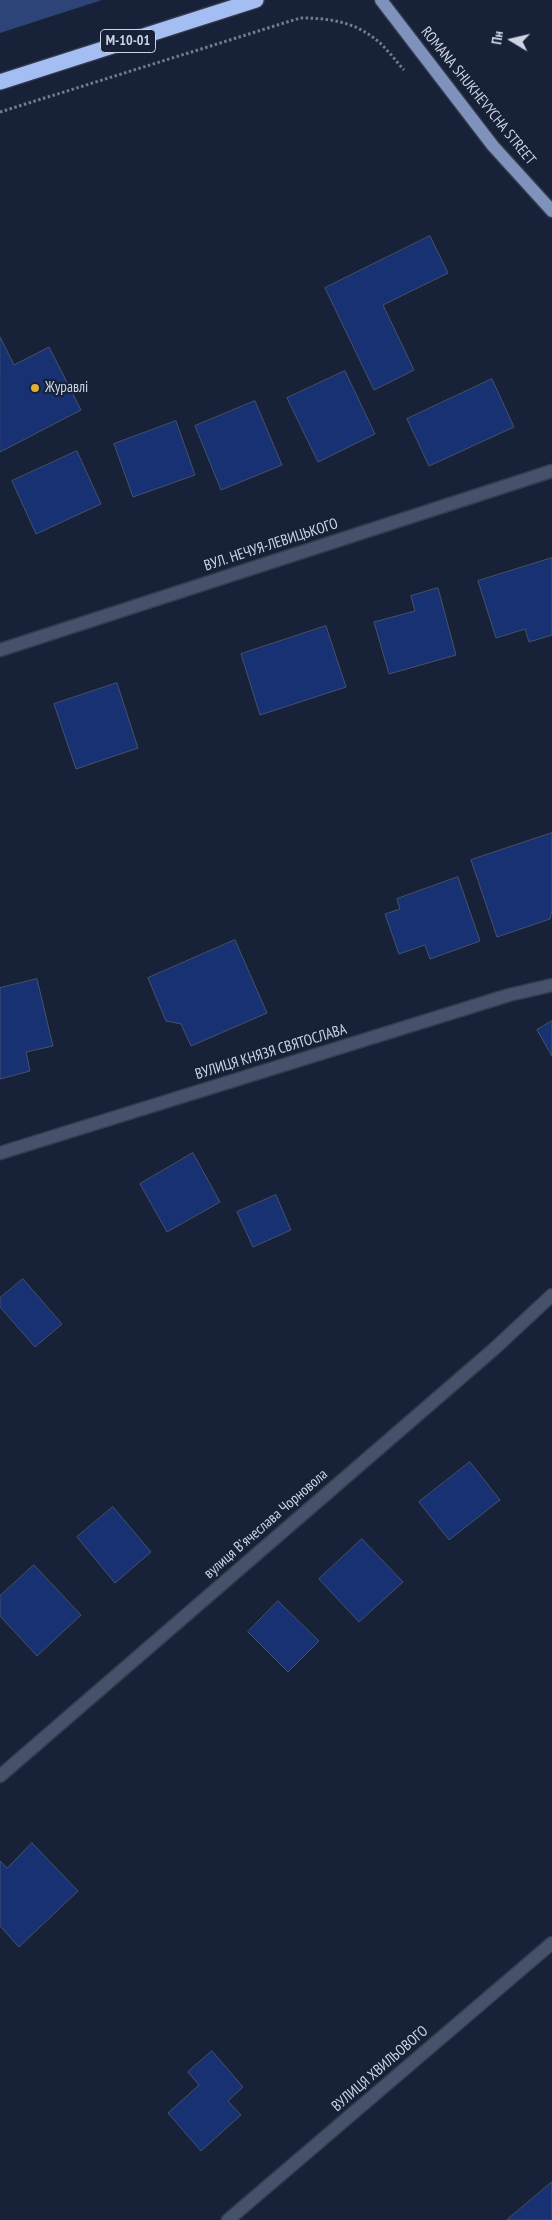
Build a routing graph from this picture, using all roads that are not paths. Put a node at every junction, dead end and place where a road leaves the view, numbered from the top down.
1 (256, 0) edge
2 (381, 0) edge
3 (0, 82) edge
4 (552, 211) edge
5 (552, 471) edge
6 (0, 650) edge
7 (552, 985) edge
8 (0, 1153) edge
9 (552, 1295) edge
10 (0, 1776) edge
11 (552, 1943) edge
12 (228, 2220) edge

1 - 3 highway, М-10-01
2 - 4 main road, ROMANA SHUKHEVYCHA STREET
5 - 6 street, ВУЛ. НЕЧУЯ-ЛЕВИЦЬКОГО
7 - 8 street, ВУЛИЦЯ КНЯЗЯ СВЯТОСЛАВА
9 - 10 street, вулиця Вʼячеслава Чорновола
11 - 12 street, ВУЛИЦЯ ХВИЛЬОВОГО

